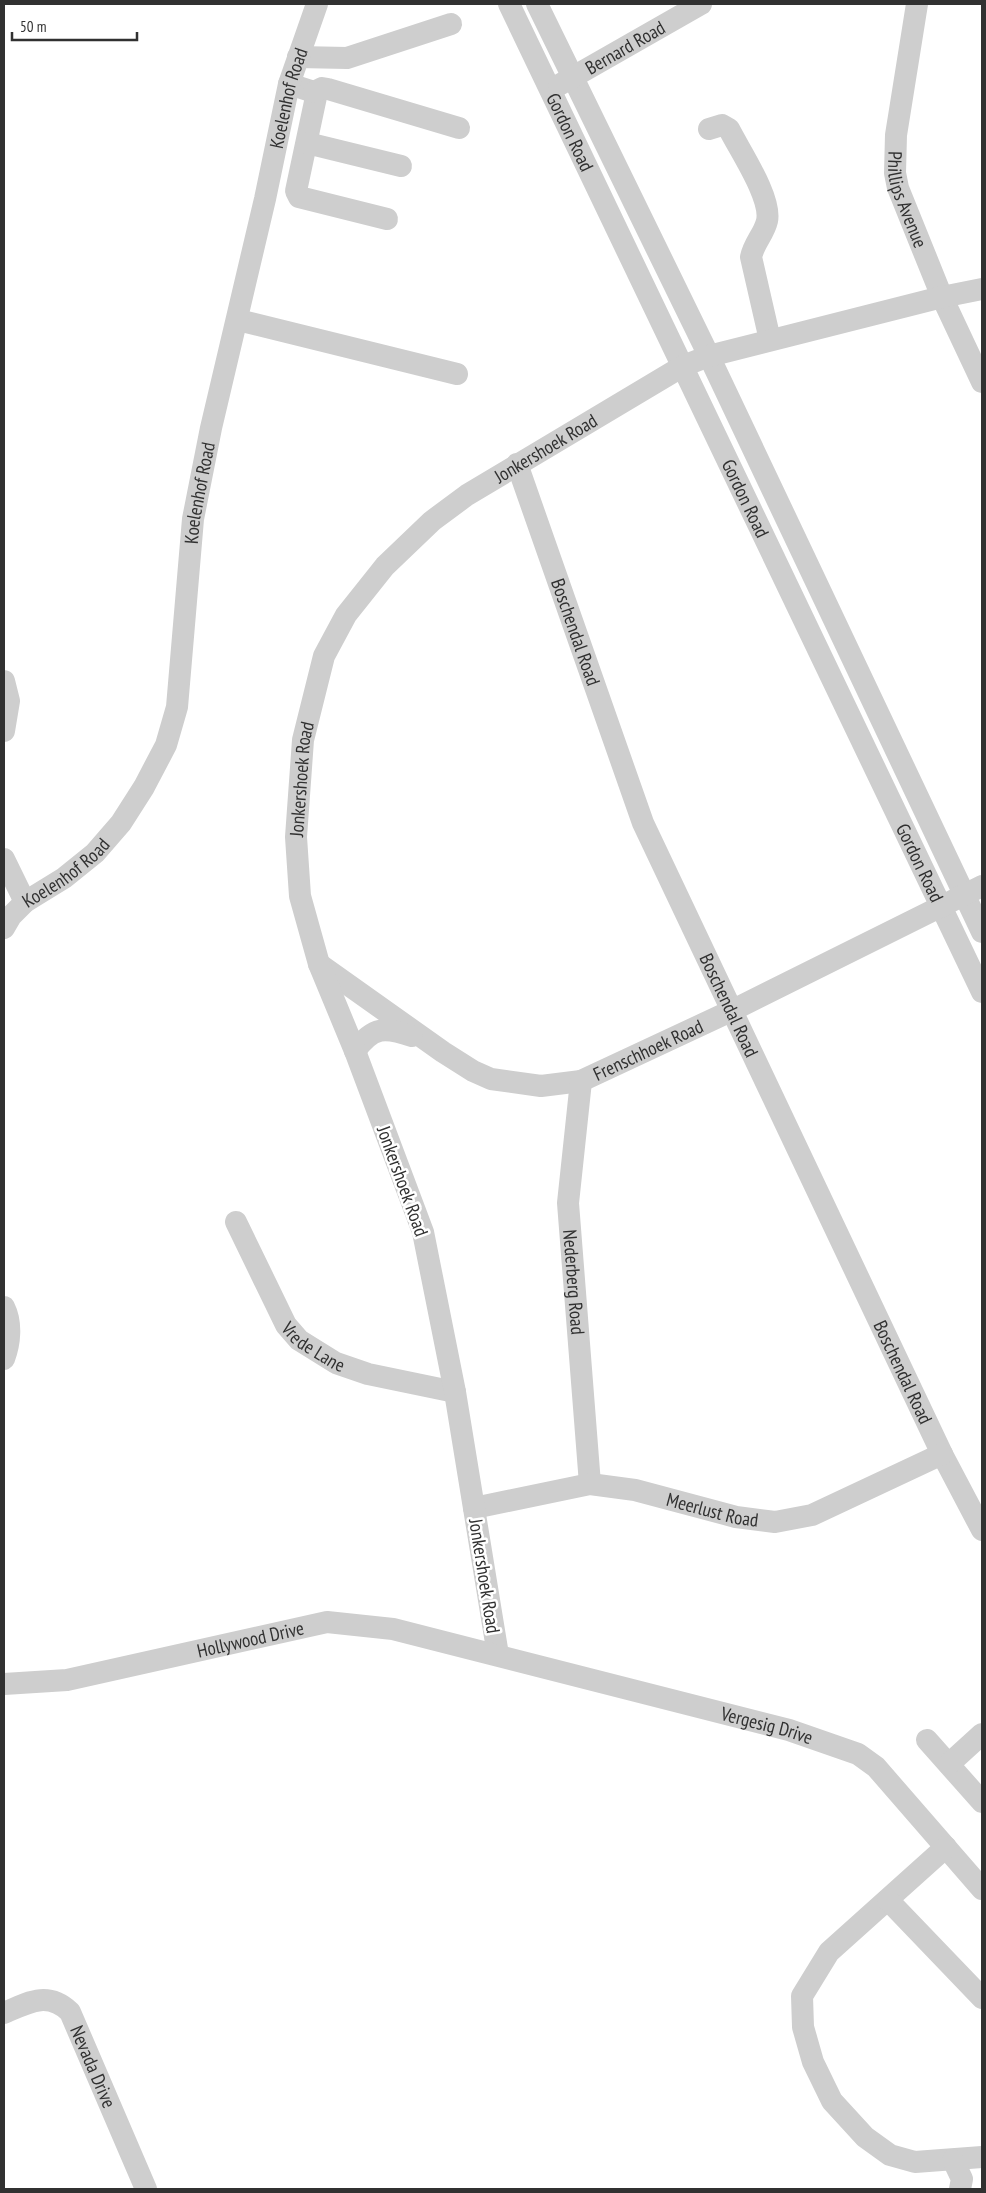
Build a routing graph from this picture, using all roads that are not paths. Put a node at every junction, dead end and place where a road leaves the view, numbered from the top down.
1 (317, 4) edge
2 (509, 4) edge
3 (537, 4) edge
4 (700, 4) edge
5 (916, 4) edge
6 (451, 24) dead end
7 (298, 57) junction
8 (574, 78) junction
9 (289, 84) junction
10 (550, 90) junction
11 (314, 92) junction
12 (459, 128) dead end
13 (709, 129) dead end
14 (307, 143) junction
15 (401, 166) dead end
16 (386, 219) dead end
17 (982, 289) edge
18 (942, 297) junction
19 (238, 320) junction
20 (770, 340) junction
21 (708, 356) junction
22 (684, 366) junction
23 (457, 374) dead end
24 (982, 382) edge
25 (517, 464) junction
26 (4, 681) edge
27 (4, 731) edge
28 (4, 859) edge
29 (973, 890) edge
30 (25, 902) junction
31 (940, 905) junction
32 (4, 928) edge
33 (982, 932) edge
34 (319, 964) junction
35 (982, 992) edge
36 (732, 1010) junction
37 (427, 1041) junction
38 (355, 1051) junction
39 (581, 1080) junction
40 (236, 1222) dead end
41 (4, 1307) edge
42 (4, 1359) edge
43 (456, 1392) junction
44 (942, 1454) junction
45 (590, 1484) junction
46 (474, 1508) junction
47 (982, 1530) edge
48 (498, 1655) junction
49 (4, 1684) edge
50 (982, 1734) edge
51 (927, 1740) dead end
52 (949, 1764) junction
53 (982, 1802) edge
54 (946, 1847) junction
55 (982, 1889) edge
56 (888, 1900) junction
57 (982, 1998) edge
58 (4, 2012) edge
59 (982, 2156) edge
60 (954, 2160) junction
61 (146, 2189) edge
62 (960, 2189) edge

1 - 7 street, Koelenhof Road
2 - 10 street, Gordon Road
3 - 8 street, Gordon Road
4 - 8 street, Bernard Road
5 - 18 street, Phillips Avenue
6 - 7 street
7 - 9 street, Koelenhof Road
8 - 10 street, Bernard Road
8 - 21 street, Gordon Road
9 - 11 street
9 - 19 street, Koelenhof Road
10 - 22 street, Gordon Road
11 - 12 street
11 - 14 street
13 - 20 street
14 - 15 street
14 - 16 street
17 - 18 street, Jonkershoek Road
18 - 20 street, Jonkershoek Road
18 - 24 street, Phillips Avenue
19 - 23 street
19 - 30 street, Koelenhof Road
20 - 21 street, Jonkershoek Road
21 - 22 street, Jonkershoek Road
21 - 29 street, Gordon Road
22 - 25 street, Jonkershoek Road
22 - 31 street, Gordon Road
25 - 34 street, Jonkershoek Road
25 - 36 street, Boschendal Road
26 - 27 street
28 - 30 street
29 - 31 street, Frenschhoek Road
29 - 33 street, Gordon Road
30 - 32 street, Koelenhof Road
31 - 35 street, Gordon Road
31 - 36 street, Frenschhoek Road
34 - 37 street, Frenschhoek Road
34 - 38 street, Jonkershoek Road
36 - 39 street, Frenschhoek Road
36 - 44 street, Boschendal Road
37 - 38 street
37 - 39 street, Frenschhoek Road
38 - 43 street, Jonkershoek Road
39 - 45 street, Nederberg Road
40 - 43 street, Vrede Lane
41 - 42 street
43 - 46 street, Jonkershoek Road
44 - 45 street, Meerlust Road
44 - 47 street, Boschendal Road
45 - 46 street, Meerlust Road
46 - 48 street, Jonkershoek Road
48 - 49 street, Hollywood Drive
48 - 54 street, Vergesig Drive
50 - 52 street
51 - 52 street
52 - 53 street
54 - 55 street, Vergesig Drive
54 - 56 street
56 - 57 street
56 - 60 street
58 - 61 street, Nevada Drive
59 - 60 street
60 - 62 street

